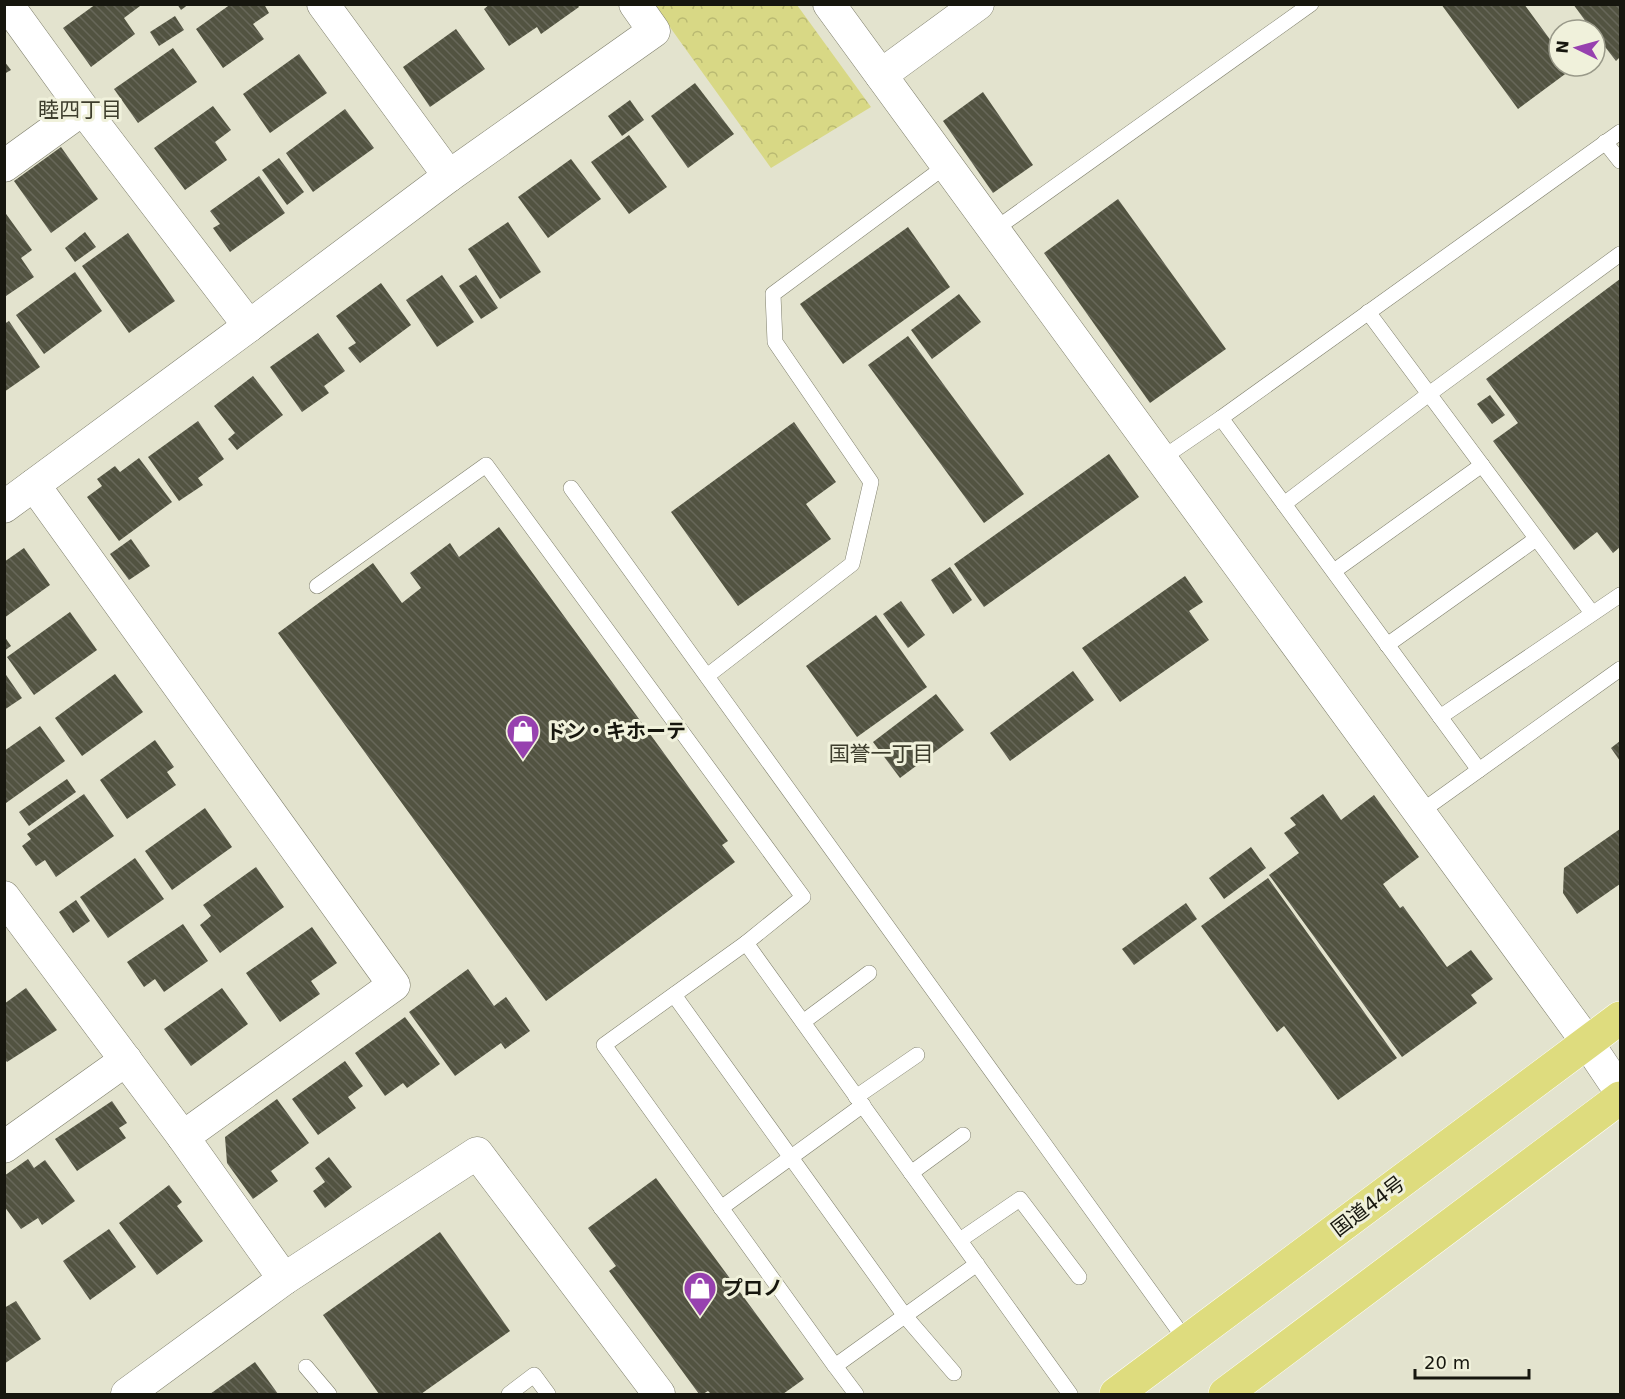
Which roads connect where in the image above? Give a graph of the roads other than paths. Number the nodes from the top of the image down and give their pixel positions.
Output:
1 (7, 4) edge
2 (323, 4) edge
3 (635, 4) edge
4 (829, 4) edge
5 (978, 4) edge
6 (1311, 4) edge
7 (881, 75) junction
8 (82, 109) junction
9 (1620, 132) edge
10 (1605, 142) junction
11 (1620, 161) edge
12 (947, 165) junction
13 (4, 166) edge
14 (449, 176) junction
15 (994, 230) junction
16 (1620, 255) edge
17 (1368, 312) junction
18 (249, 326) junction
19 (1429, 394) junction
20 (1221, 418) junction
21 (1161, 459) junction
22 (1482, 465) junction
23 (34, 485) junction
24 (571, 488) dead end
25 (1284, 504) junction
26 (4, 507) edge
27 (1536, 539) junction
28 (1334, 571) junction
29 (316, 586) dead end
30 (1620, 595) edge
31 (1592, 613) junction
32 (1387, 645) junction
33 (1620, 669) edge
34 (707, 676) junction
35 (1440, 717) junction
36 (1479, 770) junction
37 (1419, 813) junction
38 (4, 897) edge
39 (746, 943) junction
40 (869, 974) dead end
41 (674, 995) junction
42 (1620, 1018) edge
43 (803, 1022) junction
44 (1587, 1042) junction
45 (917, 1055) dead end
46 (126, 1060) junction
47 (1620, 1091) edge
48 (1620, 1098) edge
49 (860, 1101) junction
50 (963, 1135) dead end
51 (183, 1137) junction
52 (4, 1147) edge
53 (791, 1157) junction
54 (911, 1173) junction
55 (721, 1208) junction
56 (960, 1240) junction
57 (977, 1264) junction
58 (1079, 1277) dead end
59 (284, 1279) junction
60 (905, 1316) junction
61 (1187, 1342) junction
62 (835, 1366) junction
63 (306, 1367) dead end
64 (954, 1373) dead end
65 (127, 1395) edge
66 (329, 1395) edge
67 (509, 1395) edge
68 (548, 1395) edge
69 (659, 1395) edge
70 (856, 1395) edge
71 (1071, 1395) edge
72 (1116, 1395) edge
73 (1225, 1395) edge

1 - 8 street
2 - 14 street
3 - 14 street
4 - 7 street
5 - 7 street
6 - 15 lane
7 - 12 street
8 - 13 street
8 - 18 street
9 - 10 lane
10 - 11 lane
10 - 17 lane
12 - 15 street
12 - 34 lane
14 - 18 street
15 - 21 street
16 - 19 lane
17 - 19 lane
17 - 20 lane
18 - 23 street
19 - 22 lane
19 - 25 lane
20 - 21 lane
20 - 25 lane
21 - 37 street
22 - 27 lane
22 - 28 lane
23 - 26 street
23 - 51 street
24 - 34 lane
25 - 28 lane
27 - 31 lane
27 - 32 lane
28 - 32 lane
29 - 39 lane
30 - 31 lane
31 - 35 lane
32 - 35 lane
33 - 36 lane
34 - 61 lane
35 - 36 lane
36 - 37 lane
37 - 44 street
38 - 46 street
39 - 41 lane
39 - 43 lane
40 - 43 lane
41 - 53 lane
41 - 55 lane
42 - 44 highway, 国道44号
43 - 49 lane
44 - 47 street
44 - 61 highway, 国道44号
45 - 49 lane
46 - 51 street
46 - 52 street
48 - 73 highway
49 - 53 lane
49 - 54 lane
50 - 54 lane
51 - 59 street
53 - 55 lane
53 - 60 lane
54 - 56 lane
55 - 62 lane
56 - 57 lane
56 - 58 lane
57 - 60 lane
57 - 71 lane
59 - 65 street
59 - 69 street
60 - 62 lane
60 - 64 lane
61 - 72 highway, 国道44号
62 - 70 lane
63 - 66 lane
67 - 68 lane

